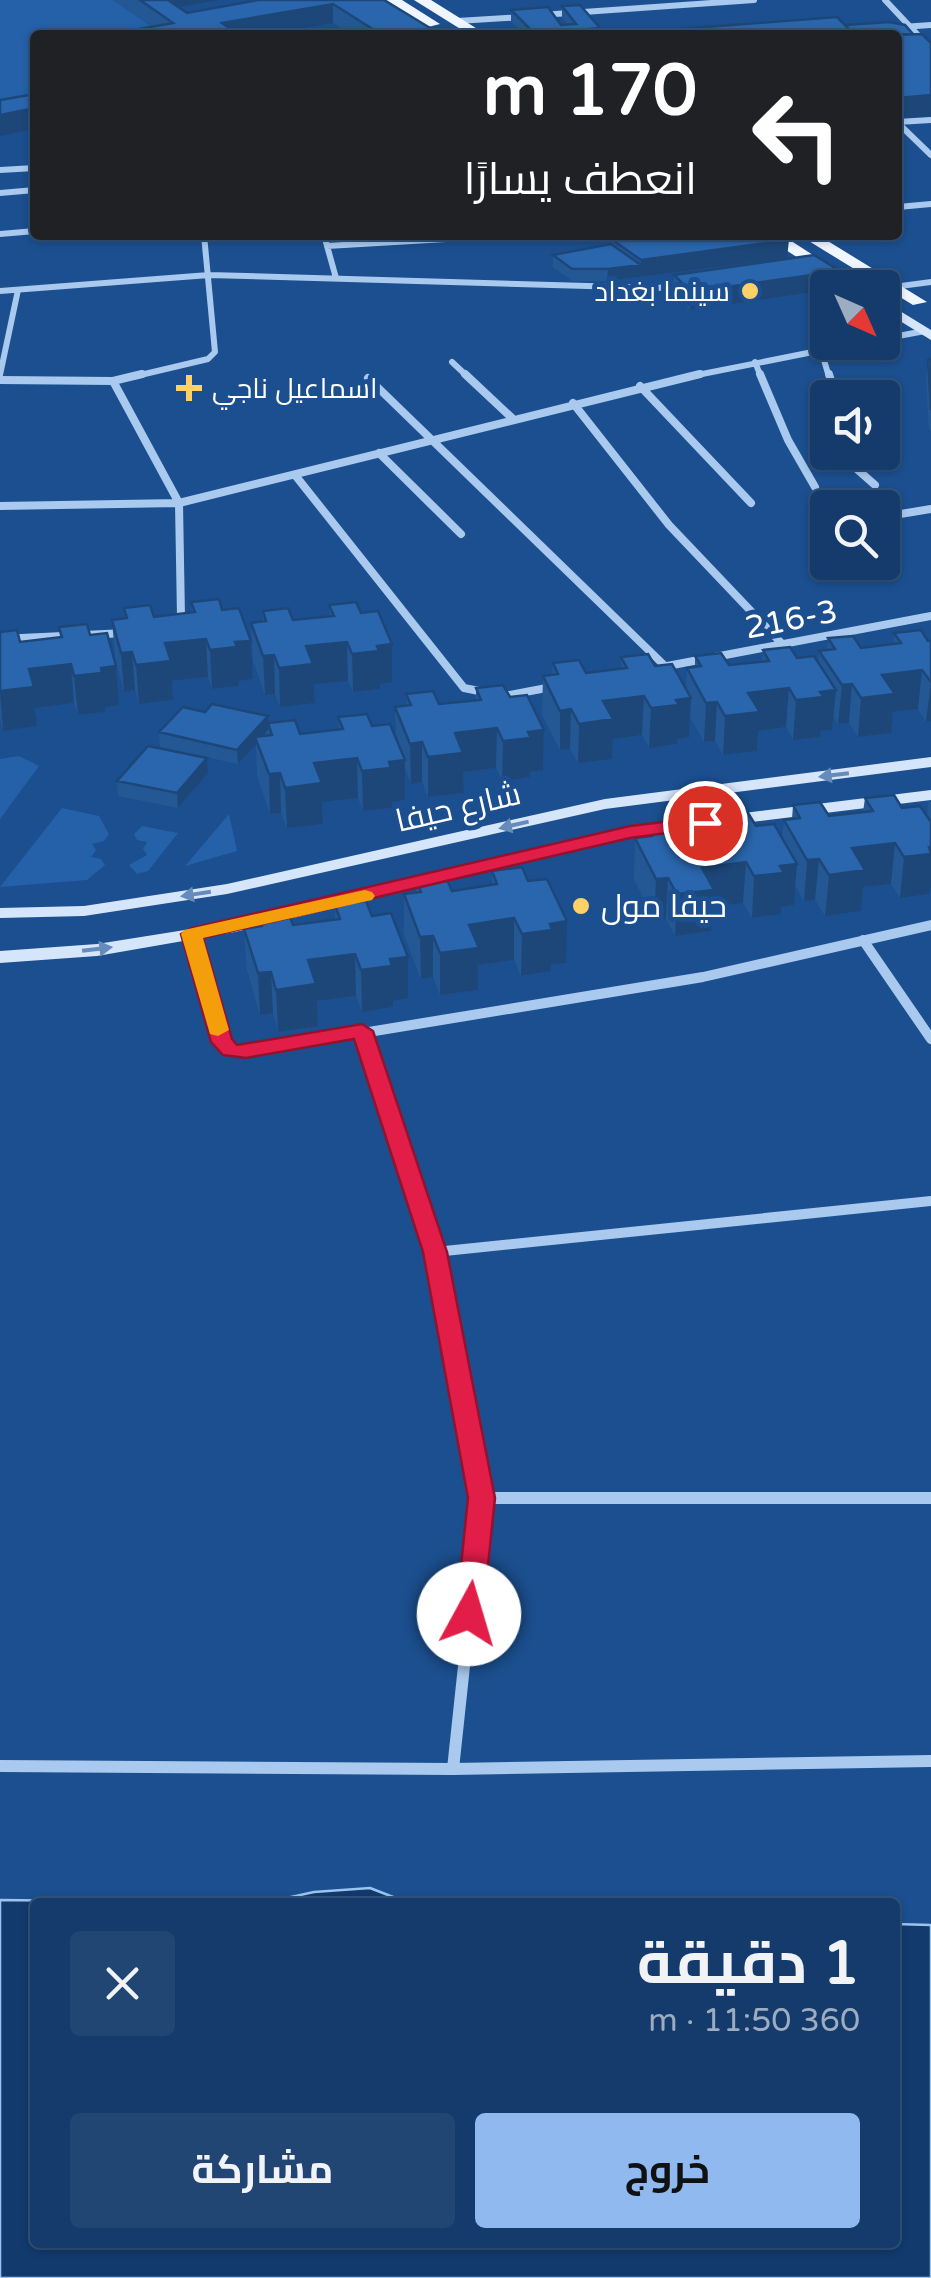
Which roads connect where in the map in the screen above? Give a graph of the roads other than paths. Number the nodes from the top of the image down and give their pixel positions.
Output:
1 (393, 0) edge
2 (421, 0) edge
3 (754, 0) edge
4 (885, 0) edge
5 (931, 25) edge
6 (910, 27) junction
7 (454, 28) edge
8 (874, 30) edge
9 (931, 49) edge
10 (931, 120) edge
11 (902, 123) edge
12 (902, 127) edge
13 (931, 155) edge
14 (30, 168) edge
15 (0, 170) edge
16 (30, 190) edge
17 (0, 192) edge
18 (931, 204) edge
19 (902, 207) edge
20 (30, 231) edge
21 (0, 234) edge
22 (205, 240) edge
23 (325, 240) edge
24 (429, 240) edge
25 (779, 240) edge
26 (814, 240) edge
27 (327, 246) junction
28 (822, 266) junction
29 (803, 269) edge
30 (828, 270) edge
31 (858, 270) edge
32 (208, 274) junction
33 (336, 278) junction
34 (931, 282) edge
35 (694, 283) edge
36 (900, 288) edge
37 (18, 290) junction
38 (0, 292) edge
39 (900, 295) edge
40 (925, 304) edge
41 (900, 316) edge
42 (924, 331) edge
43 (810, 352) edge
44 (452, 362) dead end
45 (755, 362) junction
46 (0, 378) edge
47 (368, 378) dead end
48 (113, 382) junction
49 (640, 386) junction
50 (573, 403) junction
51 (512, 418) junction
52 (432, 436) junction
53 (379, 452) junction
54 (859, 470) edge
55 (296, 475) junction
56 (875, 485) dead end
57 (815, 487) dead end
58 (179, 503) junction
59 (751, 503) dead end
60 (0, 506) edge
61 (931, 508) edge
62 (900, 514) edge
63 (461, 534) dead end
64 (931, 616) edge
65 (170, 625) edge
66 (133, 632) edge
67 (0, 639) edge
68 (784, 647) junction
69 (666, 666) junction
70 (648, 670) edge
71 (558, 686) edge
72 (931, 762) edge
73 (931, 794) edge
74 (0, 913) edge
75 (931, 925) edge
76 (192, 934) junction
77 (863, 940) junction
78 (0, 957) edge
79 (362, 1031) junction
80 (931, 1039) edge
81 (931, 1201) edge
82 (435, 1252) junction
83 (482, 1498) junction
84 (931, 1498) edge
85 (931, 1761) edge
86 (0, 1766) edge
87 (453, 1769) junction

1 - 7 main road
2 - 7 main road
3 - 7 street
4 - 6 street
5 - 6 street
6 - 8 street
6 - 9 street
10 - 11 street
12 - 13 street
14 - 15 street
16 - 17 street
18 - 19 street
20 - 21 street
22 - 32 street
23 - 27 street
24 - 27 street
25 - 28 main road
26 - 31 main road
27 - 33 street
28 - 29 street
28 - 30 main road
32 - 33 street
32 - 37 street
32 - 48 street
33 - 35 street
34 - 36 street
37 - 38 street
37 - 46 street
39 - 40 main road
40 - 42 main road
41 - 42 main road
43 - 45 street
44 - 51 street
45 - 49 street
45 - 57 street
46 - 48 street
47 - 52 street
48 - 58 street
49 - 50 street
49 - 59 street
50 - 51 street
50 - 68 street
51 - 52 street
52 - 53 street
52 - 69 street
53 - 55 street
53 - 63 street
54 - 56 street
55 - 58 street
55 - 71 street
58 - 60 street
58 - 65 street
61 - 62 street
64 - 68 street, 216-3
66 - 67 street
68 - 69 street, 216-3
69 - 70 street, 216-3
72 -> 74 main road, شارع حيفا
73 - 76 main road, شارع حيفا
75 - 77 street
78 -> 76 main road, شارع حيفا
76 - 79 street
77 - 79 street
77 - 80 street
79 - 82 street
81 - 82 street
82 - 83 street
83 - 84 street
83 - 87 street
85 - 87 street
86 - 87 street

